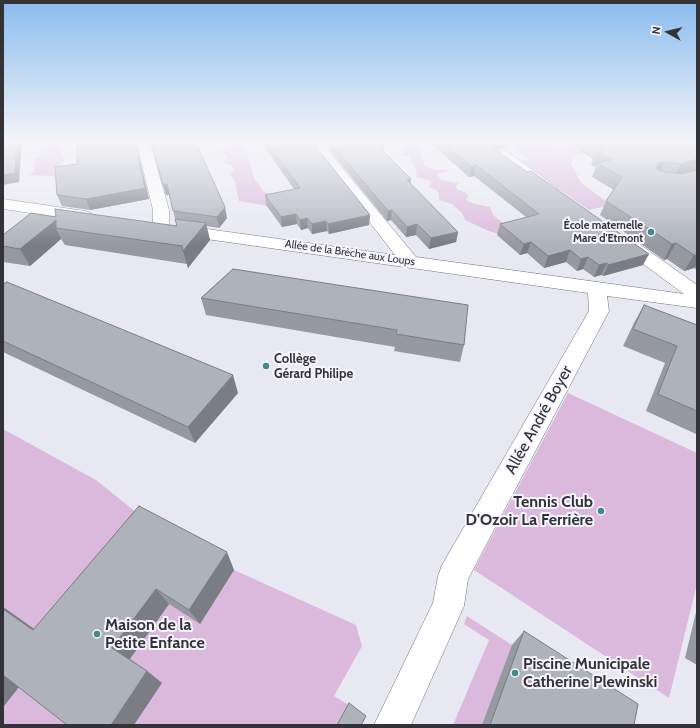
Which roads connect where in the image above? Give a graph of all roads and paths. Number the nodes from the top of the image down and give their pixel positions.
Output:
1 (152, 177) edge
2 (342, 177) edge
3 (533, 177) edge
4 (564, 199) edge
5 (3, 204) edge
6 (100, 218) edge
7 (606, 229) edge
8 (410, 262) junction
9 (597, 288) junction
10 (697, 294) edge
11 (697, 302) edge
12 (392, 725) edge

1 - 8 street, Allée de la Brèche aux Loups
2 - 8 street
3 - 4 street
5 - 6 street
7 - 10 street
8 - 9 street, Allée de la Brèche aux Loups
9 - 11 street, Allée de la Brèche aux Loups
9 - 12 street, Allée André Boyer

